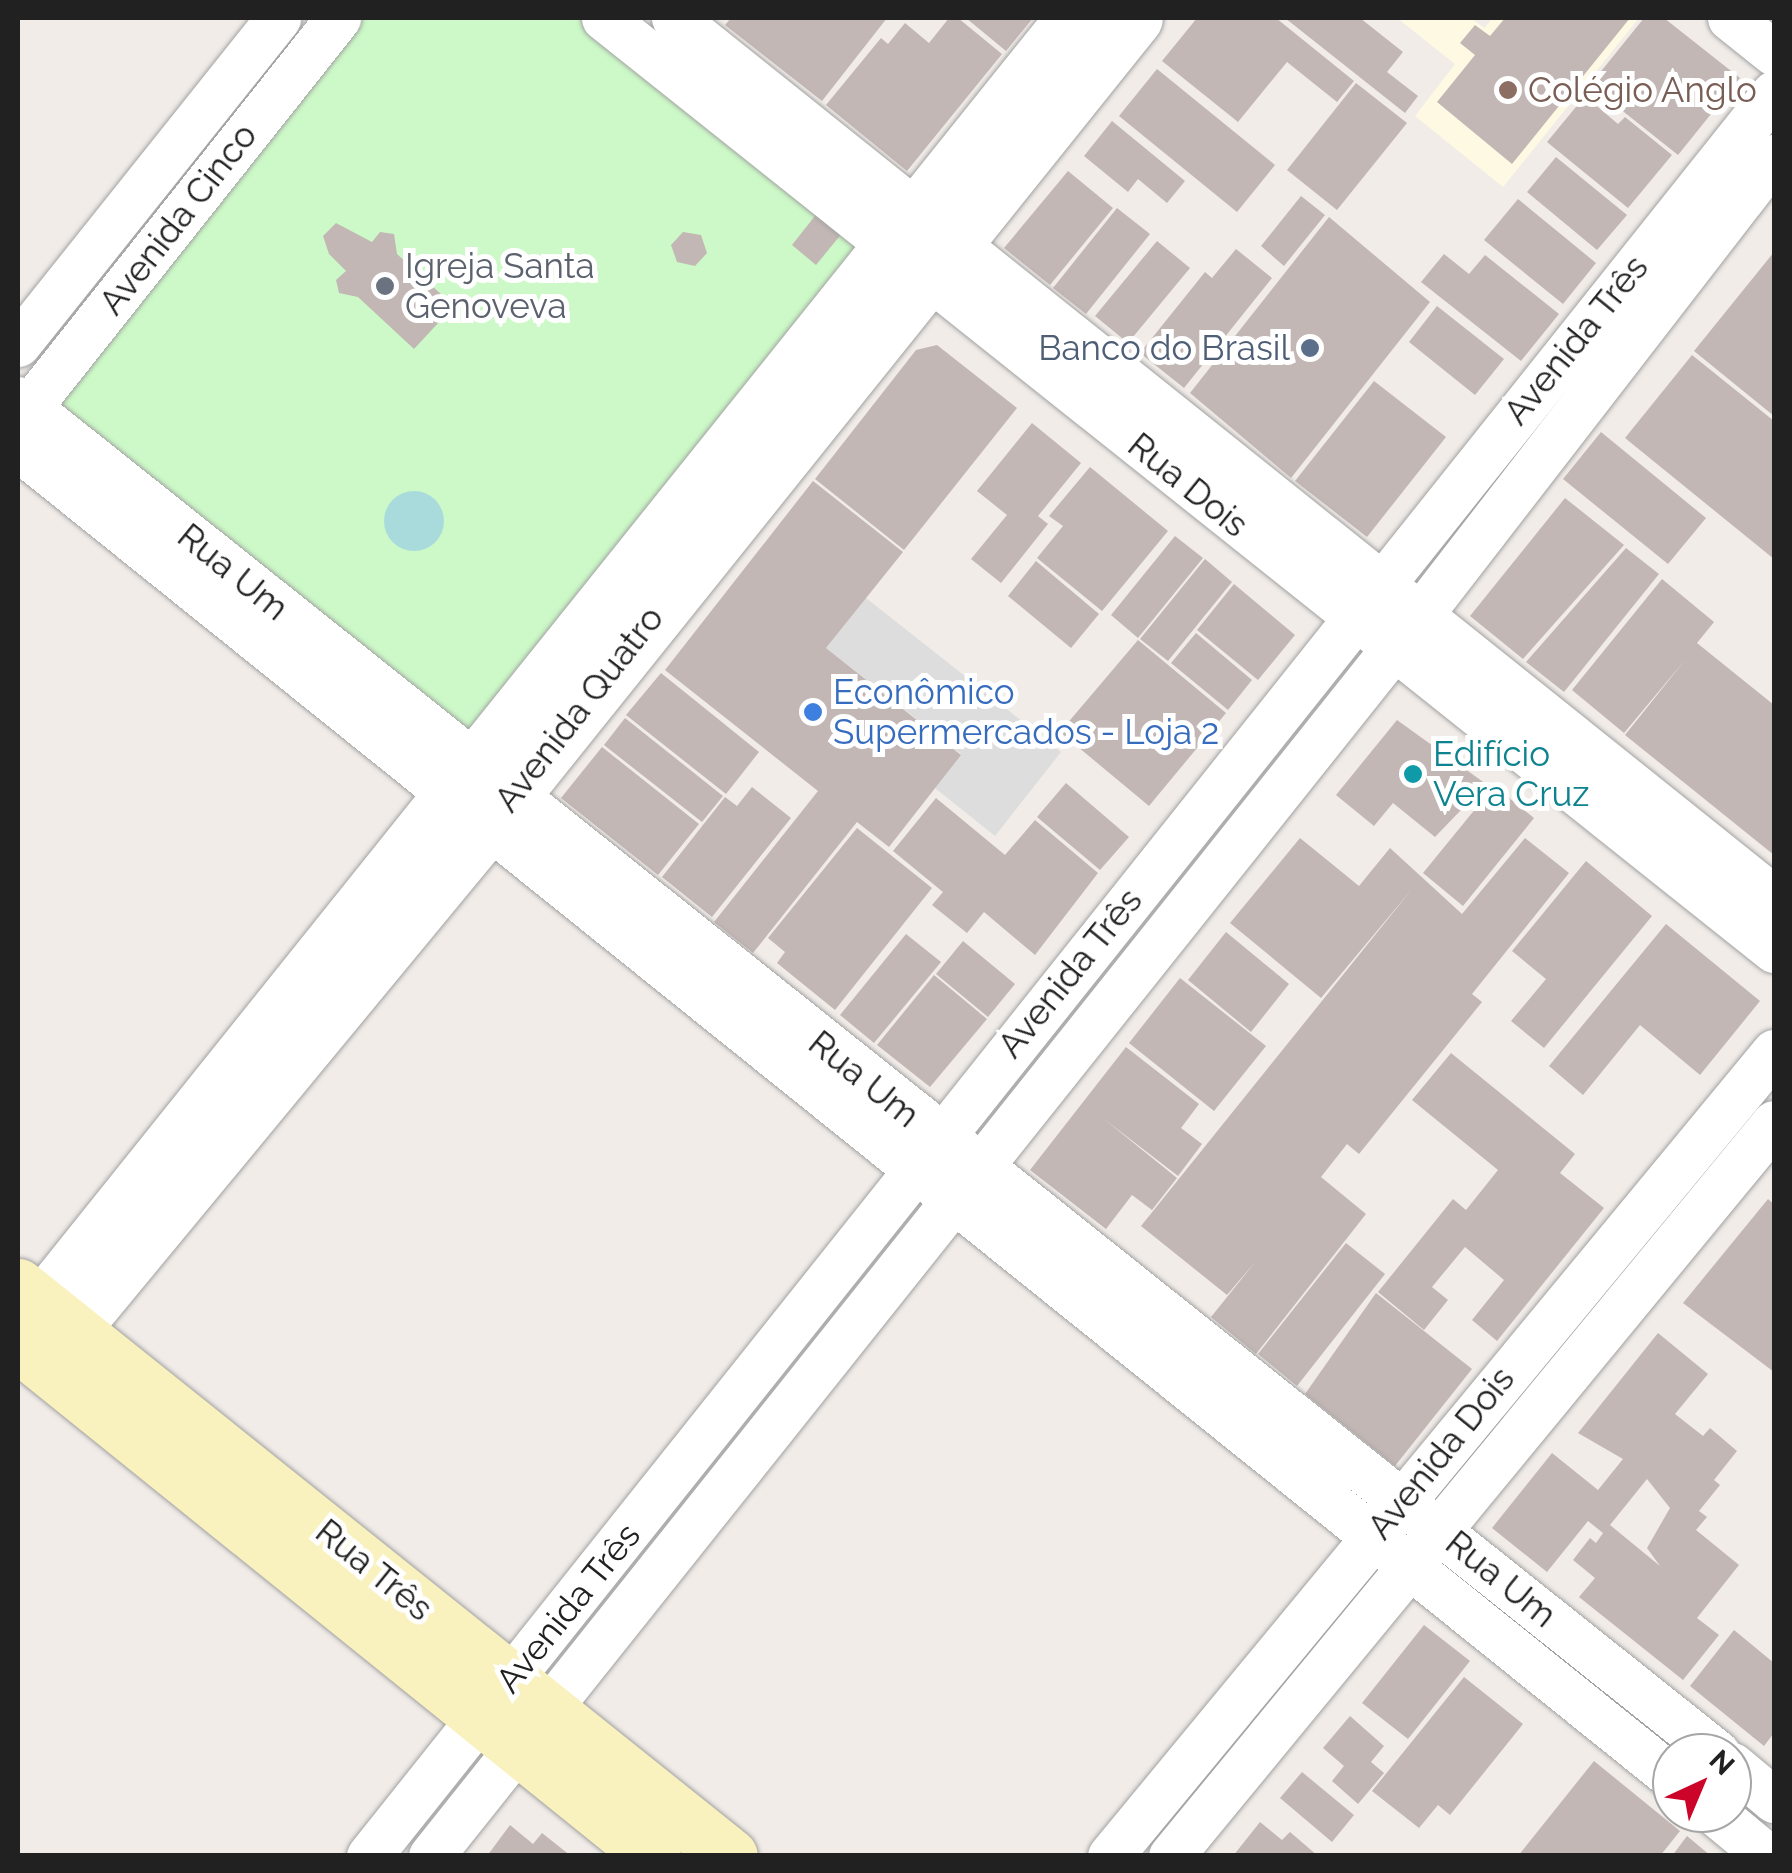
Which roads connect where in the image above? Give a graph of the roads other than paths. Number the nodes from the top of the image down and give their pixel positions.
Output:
1 (278, 18) edge
2 (338, 18) edge
3 (604, 18) edge
4 (674, 18) edge
5 (1073, 18) edge
6 (1135, 18) edge
7 (1730, 18) edge
8 (1774, 53) edge
9 (1774, 92) edge
10 (1774, 157) edge
11 (920, 244) junction
12 (18, 344) edge
13 (20, 419) edge
14 (1367, 601) junction
15 (1406, 632) junction
16 (478, 796) junction
17 (1774, 898) edge
18 (1774, 950) edge
19 (1774, 1052) edge
20 (1774, 1123) edge
21 (926, 1155) junction
22 (964, 1186) junction
23 (32, 1337) edge
24 (1388, 1517) junction
25 (1427, 1548) junction
26 (514, 1713) junction
27 (1689, 1733) edge
28 (1652, 1759) edge
29 (1752, 1782) edge
30 (1774, 1800) edge
31 (1739, 1833) edge
32 (369, 1856) edge
33 (432, 1856) edge
34 (653, 1856) edge
35 (730, 1856) edge
36 (1110, 1856) edge
37 (1171, 1856) edge
38 (1767, 1856) edge

1 - 12 street, Avenida Cinco
2 - 13 street, Avenida Cinco
3 - 11 street, Rua Dois
4 - 11 street, Rua Dois
5 - 11 street, Avenida Quatro
6 - 11 street, Avenida Quatro
7 - 8 street
9 - 14 street, Avenida Três
10 - 15 street, Avenida Três
11 - 14 street, Rua Dois
11 - 16 street, Avenida Quatro
13 - 16 street, Rua Um
14 - 15 street, Rua Dois
14 - 21 street, Avenida Três
15 - 17 street, Rua Dois
15 - 18 street, Rua Dois
15 - 22 street, Avenida Três
16 - 21 street, Rua Um
16 - 23 street, Avenida Quatro
19 - 24 street, Avenida Dois
20 - 25 street, Avenida Dois
21 - 22 street, Rua Um
21 - 26 street, Avenida Três
22 - 24 street, Rua Um
22 - 26 street, Avenida Três
23 - 26 main road, Rua Três
24 - 25 street, Rua Um
24 - 36 street, Avenida Dois
25 - 27 street, Rua Um
25 - 28 street, Rua Um
25 - 37 street, Avenida Dois
26 - 32 street, Avenida Três
26 - 33 street, Avenida Três
26 - 34 main road, Rua Três
26 - 35 main road, Rua Três
29 - 30 street
31 - 38 street

